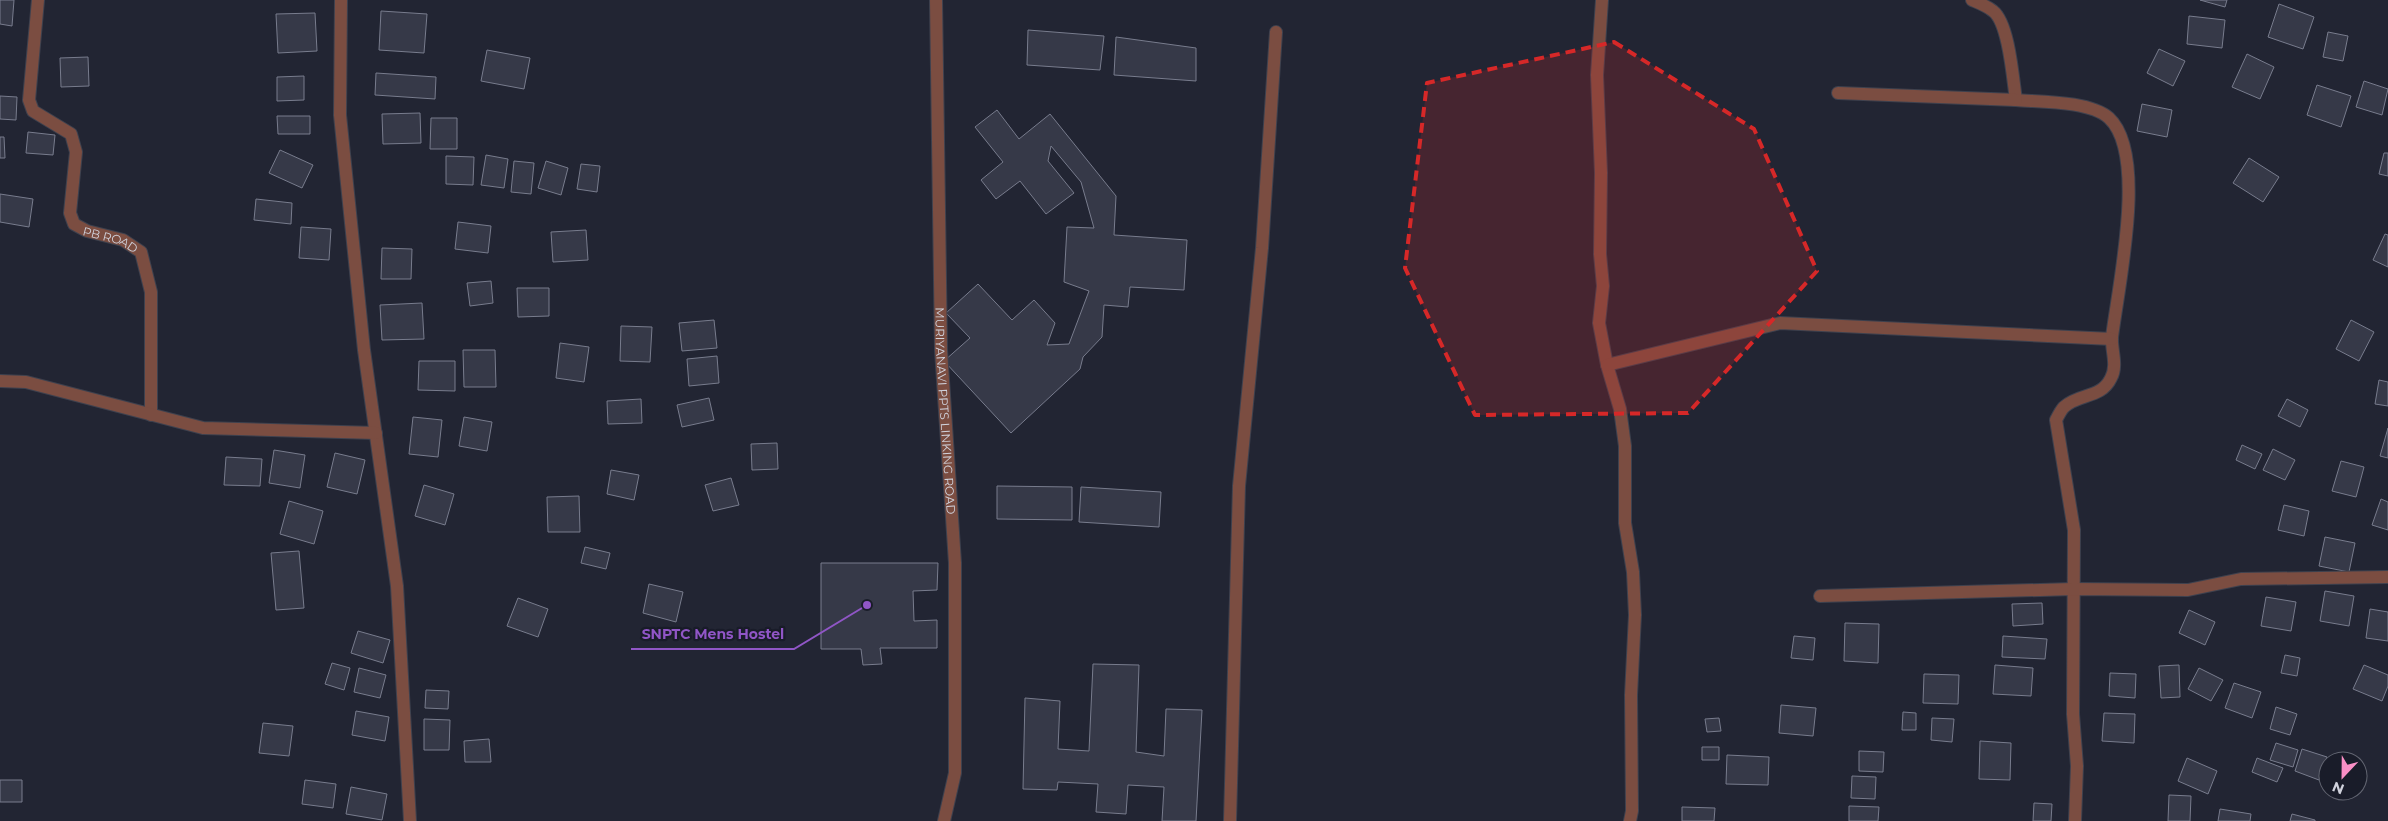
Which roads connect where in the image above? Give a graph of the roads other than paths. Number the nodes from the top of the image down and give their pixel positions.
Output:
1 (38, 0) edge
2 (341, 0) edge
3 (936, 0) edge
4 (1602, 0) edge
5 (1972, 0) edge
6 (1276, 32) dead end
7 (1838, 93) dead end
8 (2016, 100) junction
9 (2112, 339) junction
10 (1606, 365) junction
11 (0, 380) edge
12 (151, 415) junction
13 (376, 433) junction
14 (2388, 577) edge
15 (2072, 589) junction
16 (1820, 596) dead end
17 (410, 821) edge
18 (944, 821) edge
19 (1230, 821) edge
20 (1630, 821) edge
21 (2075, 821) edge

1 - 12 street, PB ROAD
2 - 13 street
3 - 18 street, MURIYANAVI PPTS LINKING ROAD
4 - 10 street
5 - 8 street
6 - 19 street
7 - 8 street
8 - 9 street
9 - 10 street
9 - 15 street
10 - 20 street
11 - 12 street
12 - 13 street
13 - 17 street
14 - 15 street
15 - 16 street
15 - 21 street

